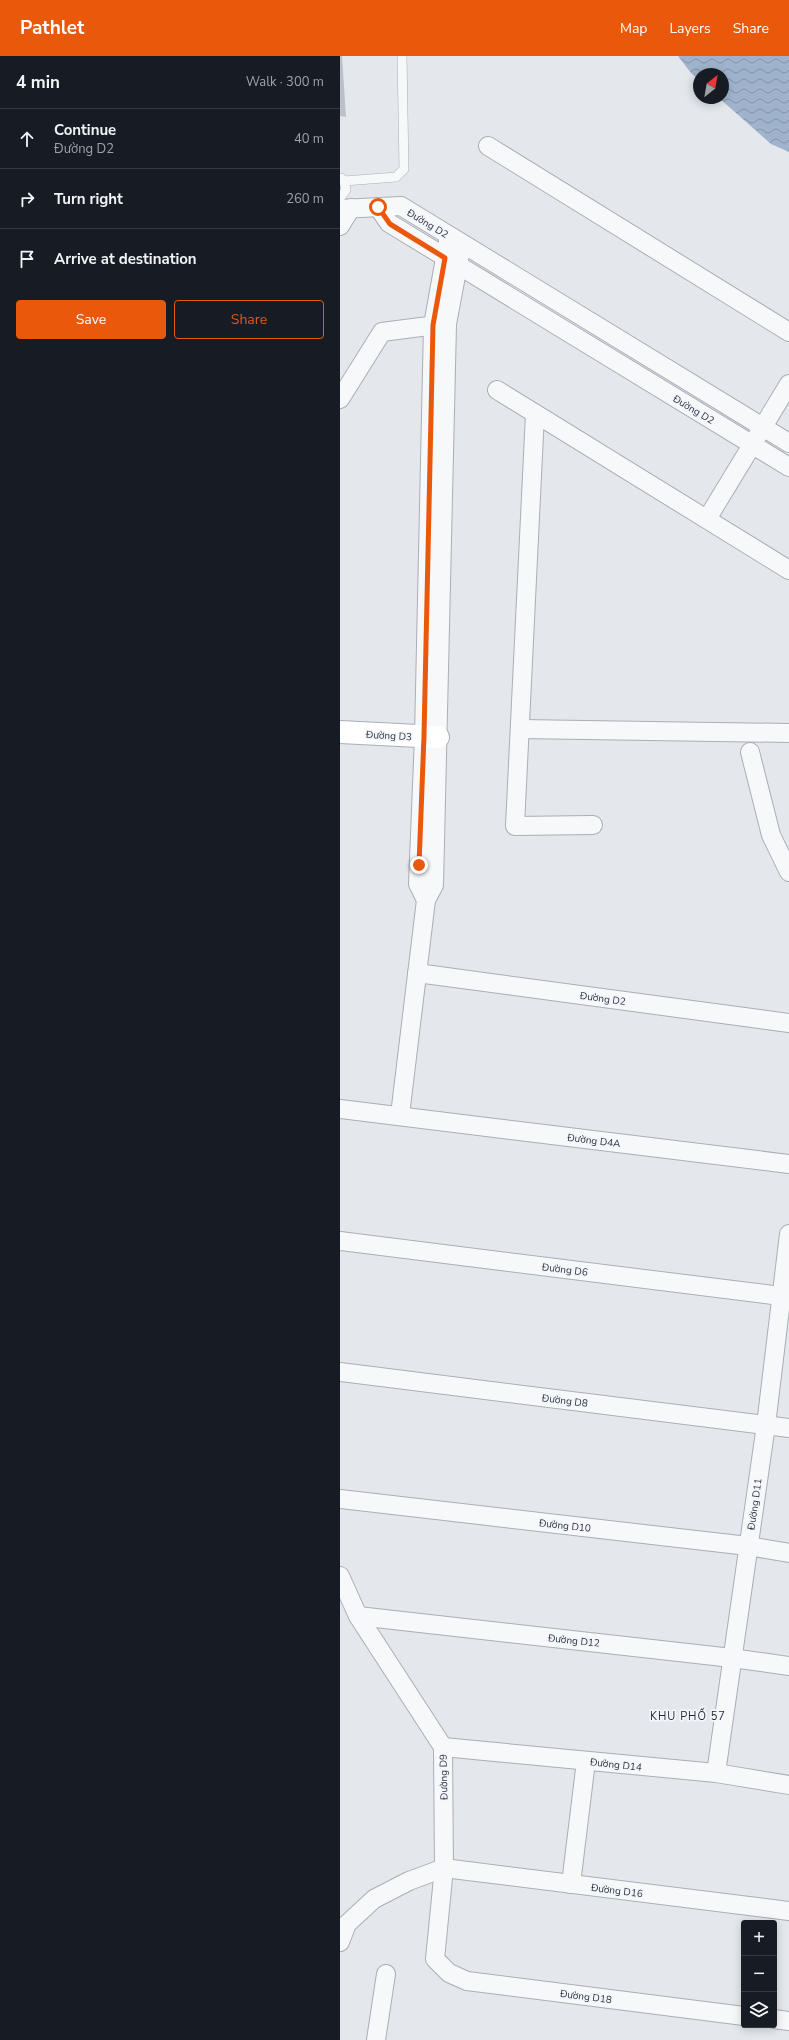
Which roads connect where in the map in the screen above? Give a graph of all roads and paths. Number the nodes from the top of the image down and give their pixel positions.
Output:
1 (402, 56) edge
2 (488, 146) dead end
3 (342, 179) edge
4 (344, 205) edge
5 (378, 207) junction
6 (340, 226) edge
7 (456, 240) junction
8 (452, 261) junction
9 (440, 325) junction
10 (789, 332) edge
11 (789, 384) edge
12 (497, 390) dead end
13 (340, 399) edge
14 (535, 414) junction
15 (763, 428) junction
16 (789, 443) edge
17 (752, 444) junction
18 (789, 467) edge
19 (707, 520) junction
20 (789, 570) edge
21 (520, 729) junction
22 (340, 732) edge
23 (789, 733) edge
24 (431, 737) junction
25 (750, 752) dead end
26 (593, 825) dead end
27 (789, 872) edge
28 (417, 973) junction
29 (789, 1023) edge
30 (340, 1109) edge
31 (400, 1115) junction
32 (789, 1164) edge
33 (789, 1234) edge
34 (340, 1241) edge
35 (785, 1296) edge
36 (340, 1372) edge
37 (766, 1425) junction
38 (789, 1428) edge
39 (340, 1499) edge
40 (748, 1546) junction
41 (789, 1553) edge
42 (340, 1576) edge
43 (358, 1616) junction
44 (732, 1658) junction
45 (789, 1666) edge
46 (443, 1747) junction
47 (586, 1761) junction
48 (716, 1774) junction
49 (789, 1785) edge
50 (444, 1868) junction
51 (571, 1884) junction
52 (789, 1911) edge
53 (340, 1942) edge
54 (435, 1959) joint
55 (386, 1974) dead end
56 (741, 2016) edge
57 (777, 2019) edge
58 (789, 2021) edge
59 (376, 2040) edge

1 - 3 lane
2 - 10 street
3 - 4 lane
4 - 5 street
4 - 6 street
5 - 7 street, Đường D2
5 - 8 street, Đường D2
7 - 8 street
7 - 15 street, Đường D2
8 - 9 street
8 - 17 street, Đường D2
9 - 13 street
9 - 24 street
11 - 15 street
12 - 14 street
14 - 19 street
14 - 21 street
15 - 16 street, Đường D2
15 - 17 street
17 - 18 street, Đường D2
17 - 19 street
19 - 20 street
21 - 23 street
21 - 26 street
22 - 24 street, Đường D3
24 - 28 street
25 - 27 street
28 - 29 street, Đường D2
28 - 31 street
30 - 31 street, Đường D4A
31 - 32 street, Đường D4A
33 - 35 street, Đường D11
34 - 35 street, Đường D6
35 - 37 street, Đường D11
36 - 37 street, Đường D8
37 - 38 street, Đường D8
37 - 40 street, Đường D11
39 - 40 street, Đường D10
40 - 41 street, Đường D10
40 - 44 street, Đường D11
42 - 43 street, Đường D9
43 - 44 street, Đường D12
43 - 46 street, Đường D9
44 - 45 street, Đường D12
44 - 48 street, Đường D11
46 - 47 street, Đường D14
46 - 50 street, Đường D9
47 - 48 street, Đường D14
47 - 51 street
48 - 49 street, Đường D14
50 - 51 street, Đường D16
50 - 53 street
50 - 54 street, Đường D9
51 - 52 street, Đường D16
54 - 56 street, Đường D18
55 - 59 street
57 - 58 street

